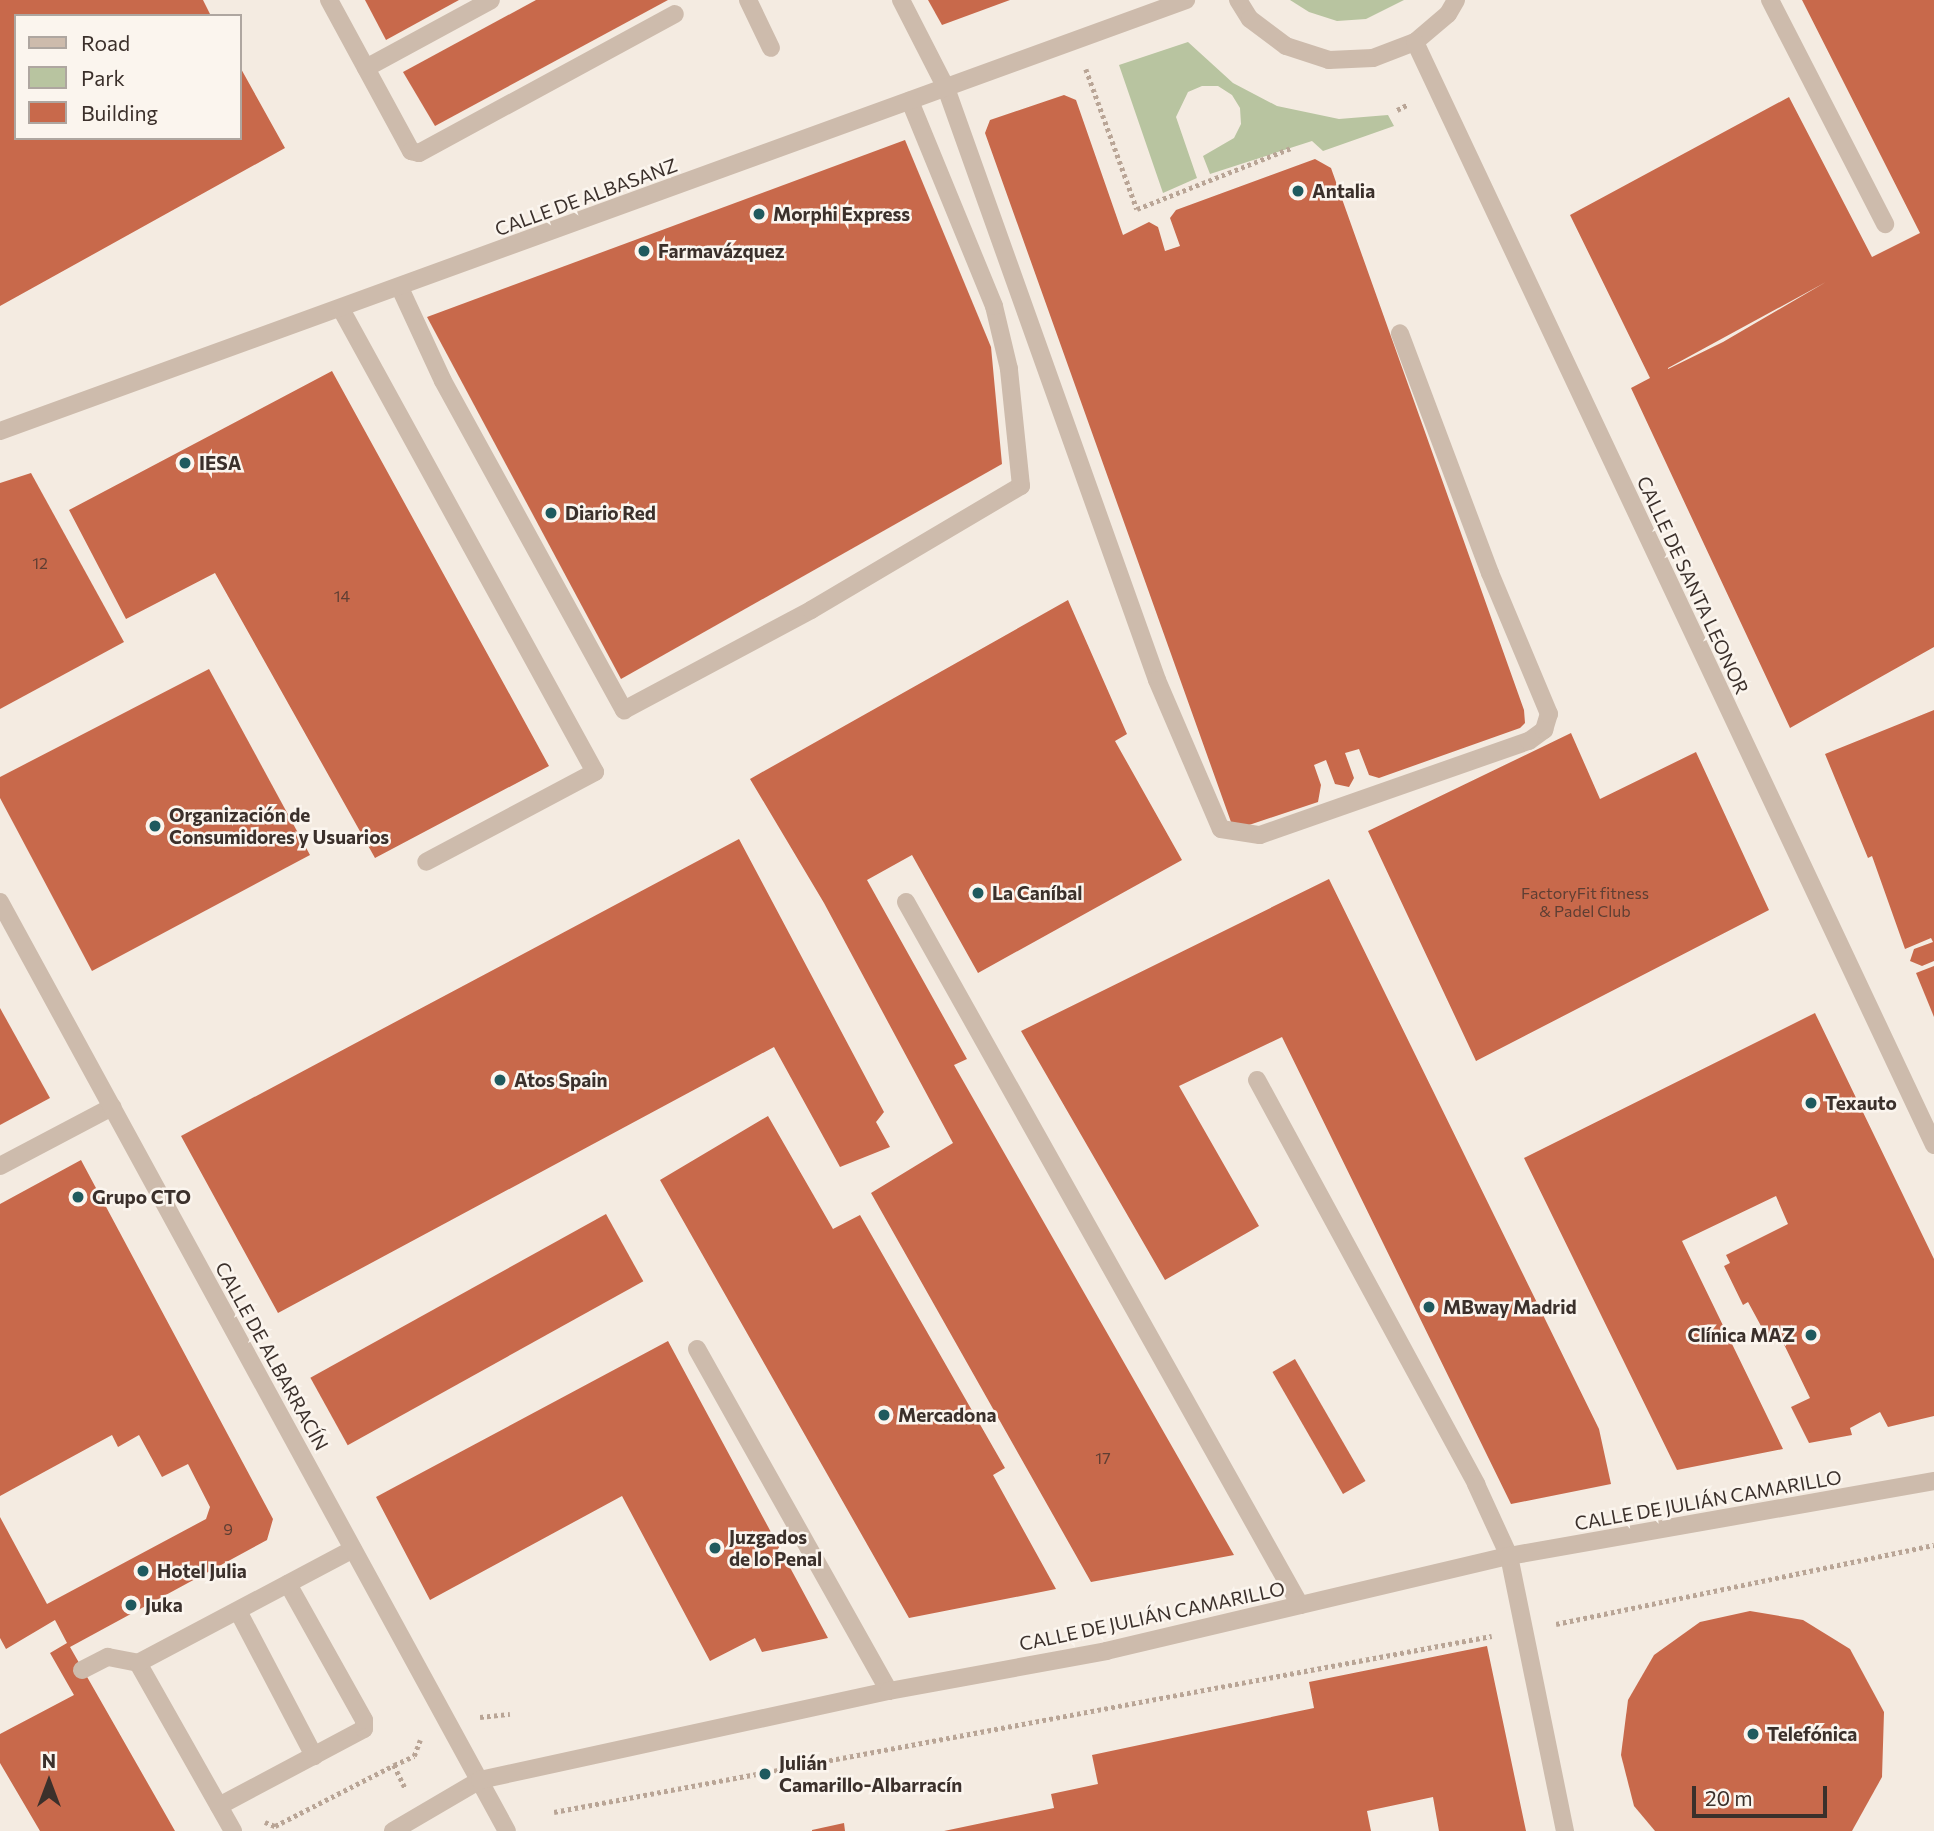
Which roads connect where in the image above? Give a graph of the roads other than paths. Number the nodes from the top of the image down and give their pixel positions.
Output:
1 (329, 0) edge
2 (491, 0) edge
3 (748, 0) edge
4 (901, 0) edge
5 (1186, 0) edge
6 (1238, 0) edge
7 (1456, 0) edge
8 (1770, 0) edge
9 (675, 14) dead end
10 (1415, 42) junction
11 (771, 48) dead end
12 (366, 68) junction
13 (946, 88) junction
14 (911, 101) junction
15 (1885, 225) dead end
16 (400, 288) junction
17 (341, 309) junction
18 (1401, 334) dead end
19 (0, 431) edge
20 (426, 862) dead end
21 (0, 902) edge
22 (906, 902) dead end
23 (1257, 1080) dead end
24 (112, 1107) junction
25 (1934, 1145) edge
26 (0, 1166) edge
27 (696, 1349) dead end
28 (1934, 1481) edge
29 (353, 1549) junction
30 (1509, 1556) junction
31 (288, 1584) junction
32 (1300, 1605) junction
33 (238, 1611) junction
34 (138, 1663) junction
35 (82, 1670) dead end
36 (889, 1691) junction
37 (314, 1756) junction
38 (480, 1780) junction
39 (219, 1806) junction
40 (233, 1831) edge
41 (393, 1831) edge
42 (507, 1831) edge
43 (1565, 1831) edge

1 - 12 street
2 - 12 street
3 - 11 street
4 - 13 street
5 - 13 street, CALLE DE ALBASANZ
6 - 10 street
7 - 10 street
8 - 15 street
9 - 12 street
10 - 25 street, CALLE DE SANTA LEONOR
13 - 14 street, CALLE DE ALBASANZ
13 - 18 street
14 - 16 street, CALLE DE ALBASANZ
14 - 16 street
16 - 17 street, CALLE DE ALBASANZ
17 - 19 street, CALLE DE ALBASANZ
17 - 20 street
21 - 24 street, CALLE DE ALBARRACÍN
22 - 32 street
23 - 30 street
24 - 26 street
24 - 29 street, CALLE DE ALBARRACÍN
27 - 36 street
28 - 30 street, CALLE DE JULIÁN CAMARILLO
29 - 31 street
29 - 38 street, CALLE DE ALBARRACÍN
30 - 32 street, CALLE DE JULIÁN CAMARILLO
30 - 43 street
31 - 33 street
31 - 37 street
32 - 36 street, CALLE DE JULIÁN CAMARILLO
33 - 34 street
33 - 37 street
34 - 35 street
34 - 39 street
36 - 38 street, CALLE DE JULIÁN CAMARILLO
37 - 39 street
38 - 41 street, CALLE DE JULIÁN CAMARILLO
38 - 42 street, CALLE DE ALBARRACÍN
39 - 40 street

